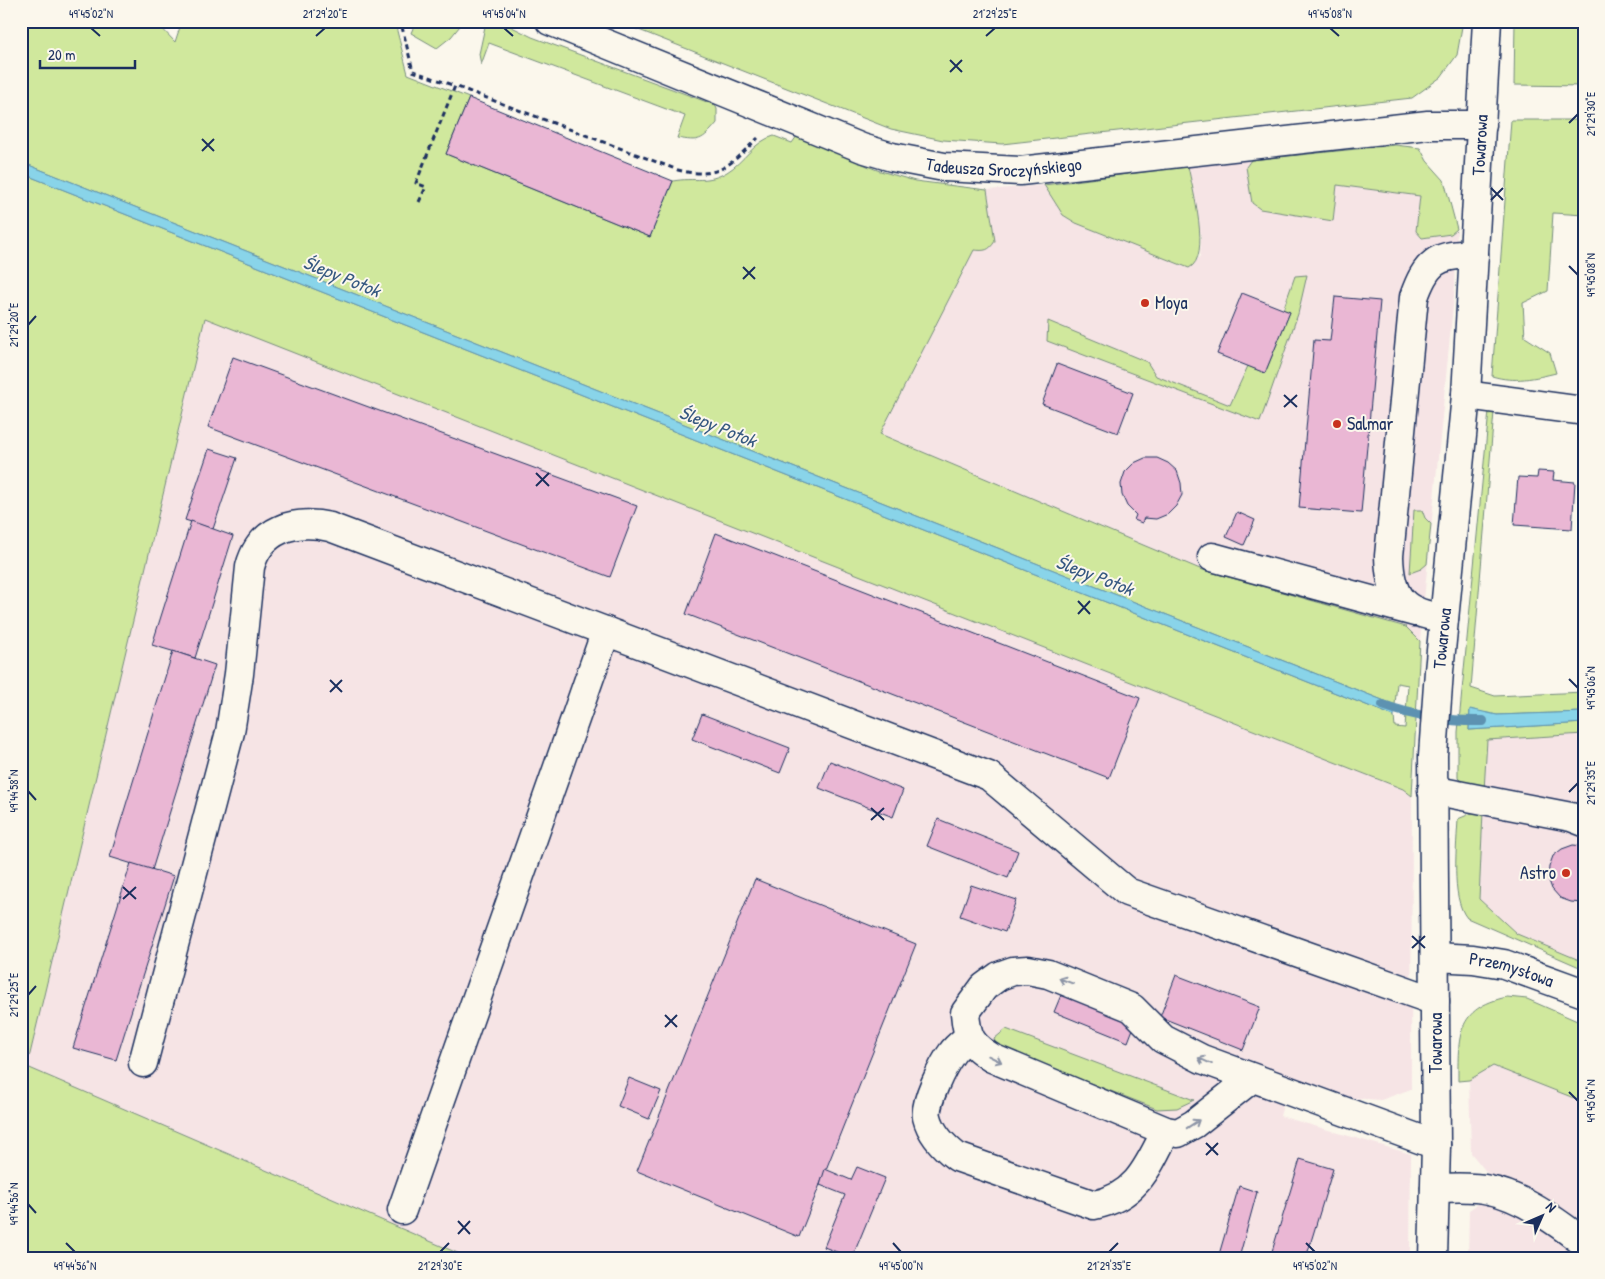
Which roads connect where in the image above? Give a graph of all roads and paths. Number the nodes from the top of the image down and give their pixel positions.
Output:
1 (550, 21) edge
2 (1487, 21) edge
3 (402, 26) dead end
4 (455, 86) junction
5 (1482, 124) junction
6 (761, 135) dead end
7 (419, 202) dead end
8 (1474, 255) junction
9 (1466, 395) junction
10 (1584, 411) edge
11 (1212, 557) dead end
12 (1415, 612) junction
13 (1444, 618) junction
14 (606, 631) junction
15 (1432, 790) junction
16 (1584, 822) edge
17 (1435, 957) junction
18 (1584, 993) edge
19 (1435, 1001) junction
20 (969, 1037) junction
21 (143, 1063) dead end
22 (1251, 1079) junction
23 (1166, 1132) junction
24 (1436, 1145) junction
25 (1435, 1188) junction
26 (402, 1210) dead end
27 (1584, 1243) edge
28 (1433, 1258) edge

1 - 5 street, Tadeusza Sroczyńskiego
2 - 5 street, Towarowa
3 - 4 path
4 - 6 path
4 - 7 path
5 - 8 street, Towarowa
8 - 9 street, Towarowa
8 - 12 street
9 - 10 street
9 - 13 street, Towarowa
11 - 12 street
12 - 13 street
13 - 15 street, Towarowa
14 - 19 street
14 - 21 street
14 - 26 street
15 - 16 street
15 - 17 street, Towarowa
17 - 18 street, Przemysłowa
17 - 19 street, Towarowa
19 - 24 street, Towarowa
22 -> 20 street
20 -> 23 street
20 - 23 street
23 -> 22 street
22 - 24 street
24 - 25 street, Towarowa
25 - 27 street
25 - 28 street, Towarowa

